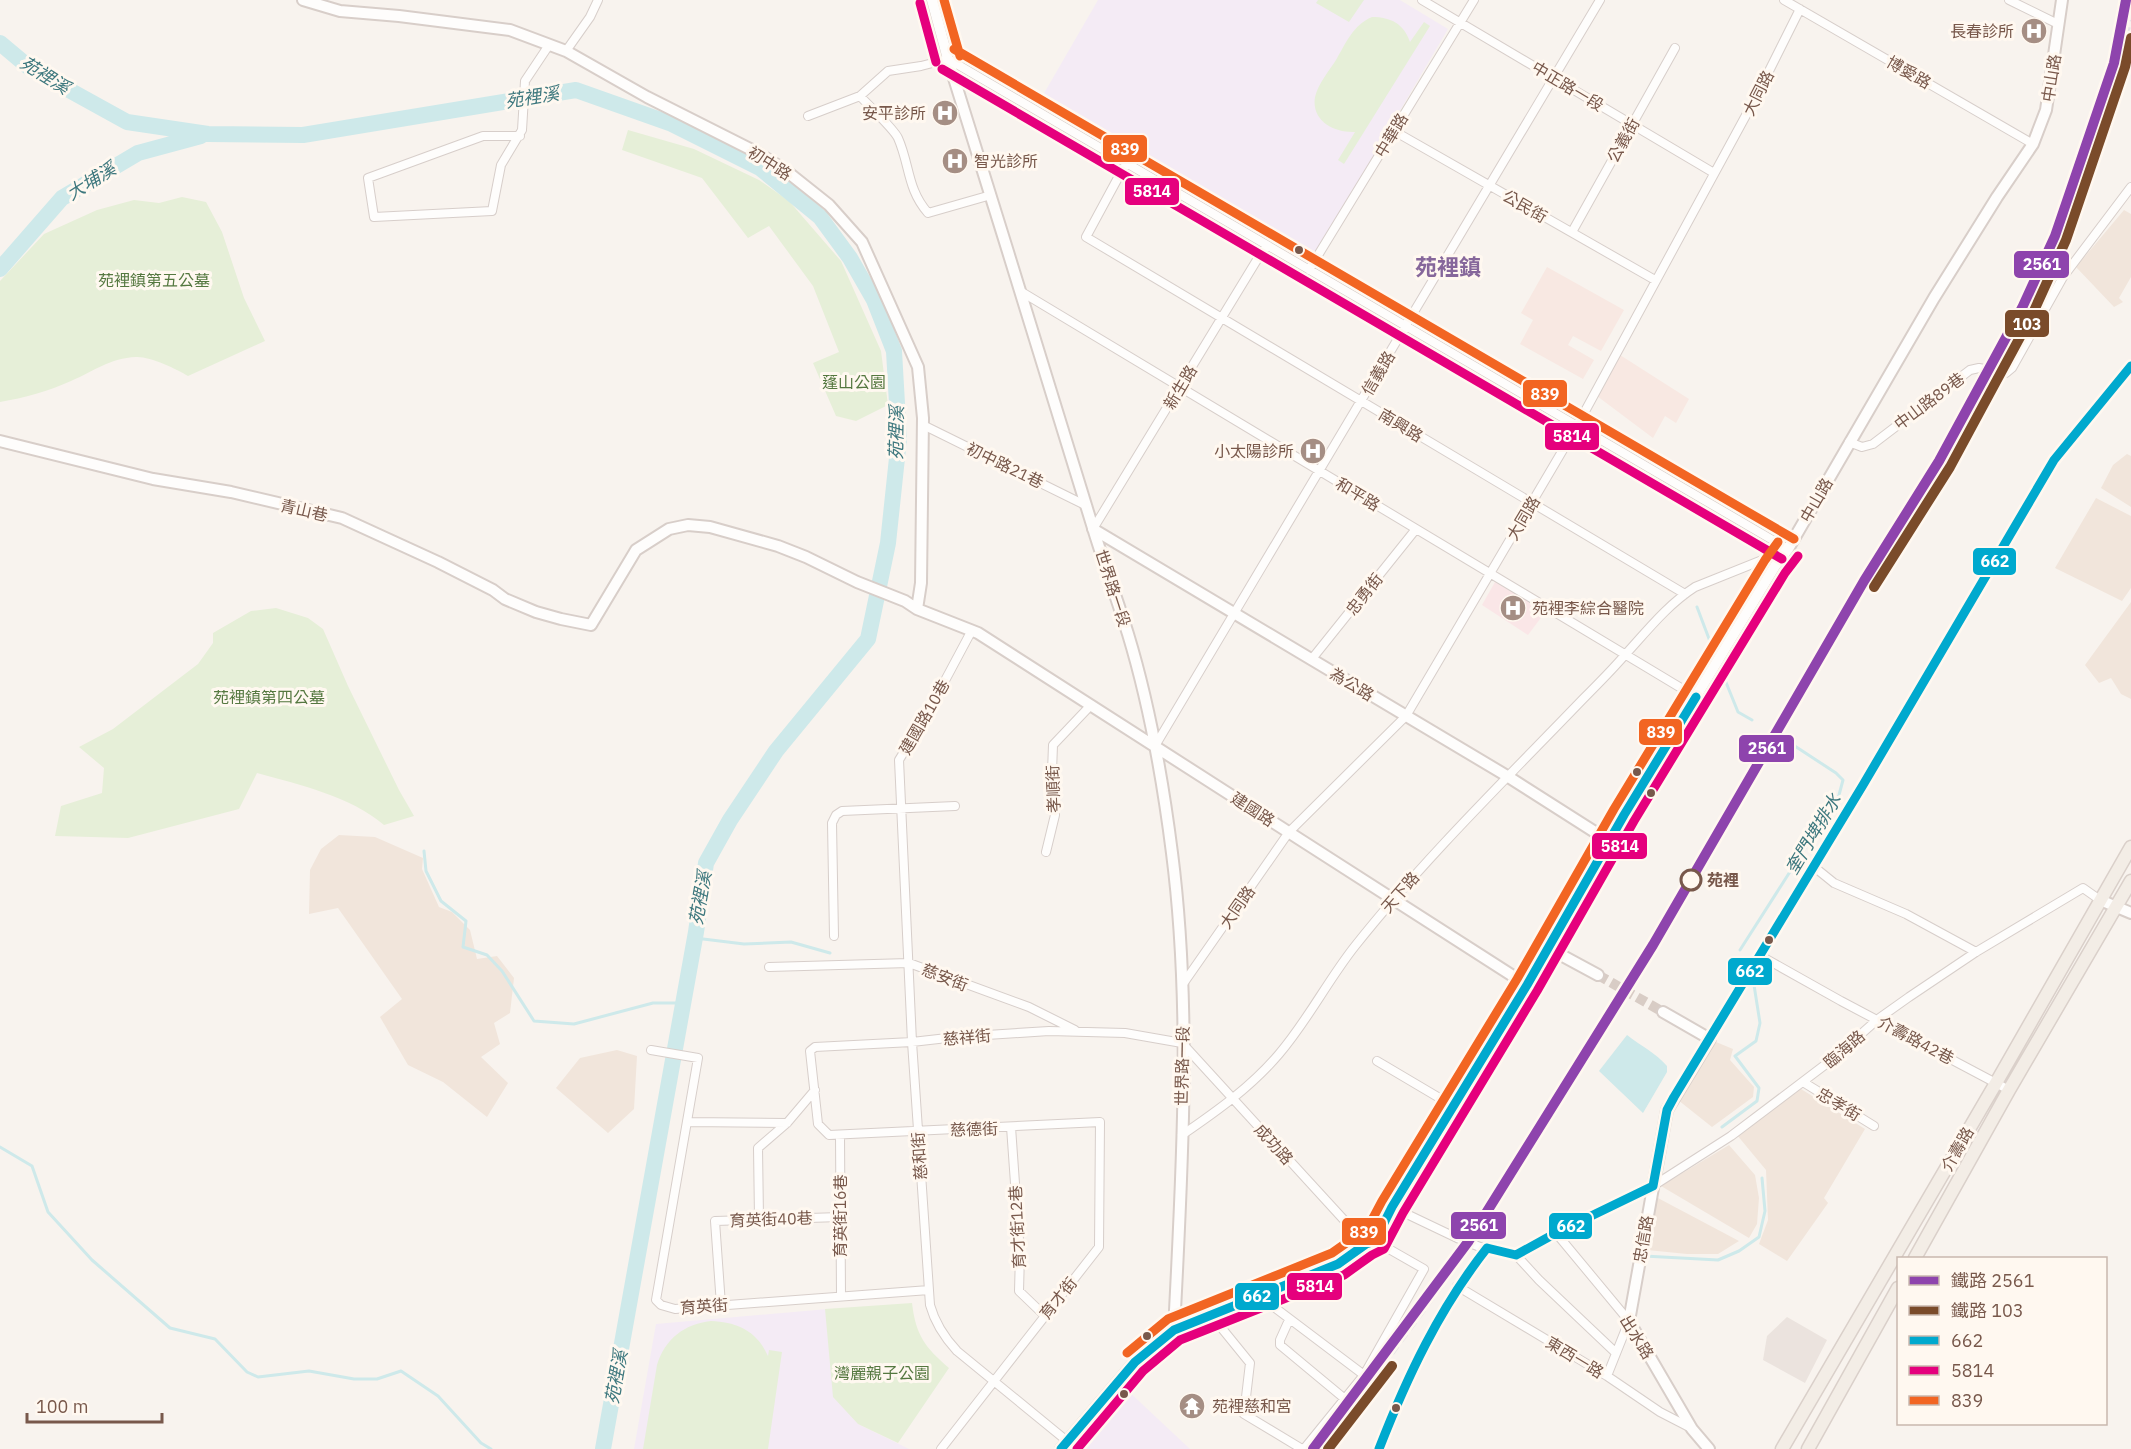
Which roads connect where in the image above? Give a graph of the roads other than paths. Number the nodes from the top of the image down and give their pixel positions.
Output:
1 (303, 0) edge
2 (598, 0) edge
3 (932, 0) edge
4 (1422, 0) edge
5 (1474, 0) edge
6 (1600, 0) edge
7 (1784, 0) edge
8 (2009, 0) edge
9 (2062, 0) edge
10 (1800, 9) junction
11 (1460, 23) junction
12 (2058, 24) junction
13 (549, 45) junction
14 (1675, 48) dead end
15 (566, 51) junction
16 (948, 59) junction
17 (1554, 78) junction
18 (860, 96) junction
19 (808, 116) dead end
20 (1632, 124) junction
21 (1394, 131) junction
22 (521, 133) junction
23 (2033, 144) junction
24 (1126, 163) junction
25 (1714, 173) junction
26 (1489, 186) junction
27 (2131, 187) edge
28 (991, 195) junction
29 (2127, 201) edge
30 (1572, 232) junction
31 (1266, 245) junction
32 (1309, 270) junction
33 (1655, 280) junction
34 (1020, 291) junction
35 (1222, 318) junction
36 (1406, 326) junction
37 (2131, 366) edge
38 (1180, 387) junction
39 (1361, 401) junction
40 (923, 425) junction
41 (1576, 426) junction
42 (0, 441) edge
43 (1849, 442) junction
44 (1319, 471) junction
45 (1532, 503) junction
46 (1087, 506) junction
47 (1093, 529) junction
48 (1416, 529) junction
49 (1788, 549) junction
50 (1490, 573) junction
51 (1684, 594) junction
52 (917, 609) junction
53 (1234, 613) junction
54 (591, 625) joint
55 (975, 631) junction
56 (1626, 655) junction
57 (1311, 660) junction
58 (1696, 697) junction
59 (1091, 705) junction
60 (1406, 716) junction
61 (1155, 746) junction
62 (1507, 776) junction
63 (955, 806) dead end
64 (903, 810) junction
65 (1288, 832) junction
66 (1609, 841) junction
67 (2131, 847) edge
68 (1046, 852) dead end
69 (1813, 866) junction
70 (2131, 881) edge
71 (1393, 898) junction
72 (2100, 900) junction
73 (2116, 907) junction
74 (2131, 913) edge
75 (834, 936) dead end
76 (1548, 948) junction
77 (1976, 952) junction
78 (1760, 955) junction
79 (909, 963) junction
80 (769, 967) dead end
81 (1598, 975) tunnel mouth
82 (1183, 984) junction
83 (1527, 985) junction
84 (1663, 1012) tunnel mouth
85 (1878, 1019) junction
86 (1076, 1031) junction
87 (1710, 1039) junction
88 (912, 1042) junction
89 (1182, 1043) junction
90 (651, 1050) dead end
91 (1377, 1061) dead end
92 (1803, 1082) junction
93 (1996, 1083) junction
94 (814, 1090) junction
95 (2009, 1090) junction
96 (1233, 1099) junction
97 (1454, 1106) junction
98 (687, 1122) junction
99 (1100, 1122) joint
100 (787, 1123) junction
101 (1875, 1126) dead end
102 (1011, 1128) junction
103 (918, 1131) junction
104 (840, 1135) junction
105 (1182, 1135) junction
106 (1653, 1186) junction
107 (1392, 1207) junction
108 (840, 1217) junction
109 (759, 1218) junction
110 (1556, 1233) junction
111 (1370, 1243) junction
112 (1487, 1248) junction
113 (1516, 1255) junction
114 (1916, 1257) edge
115 (1457, 1286) junction
116 (929, 1290) junction
117 (1897, 1292) edge
118 (1258, 1295) junction
119 (841, 1296) junction
120 (721, 1305) junction
121 (1044, 1315) junction
122 (1211, 1315) junction
123 (1289, 1320) junction
124 (1629, 1321) junction
125 (1174, 1330) junction
126 (1616, 1353) junction
127 (1364, 1375) junction
128 (1607, 1376) junction
129 (993, 1381) junction
130 (1345, 1399) junction
131 (1692, 1429) junction
132 (1064, 1445) edge
133 (941, 1449) edge
134 (1303, 1449) edge
135 (1379, 1449) edge
136 (1709, 1449) edge
137 (1782, 1449) edge
138 (1808, 1449) edge

1 - 13 street, 初中路
2 - 15 street
3 - 16 street, 世界路一段
4 - 11 street, 中正路一段
5 - 11 street, 中華路
6 - 17 street, 信義路
7 - 10 street, 博愛路
8 - 12 street
9 - 12 street, 中山路
10 - 23 street, 博愛路
10 - 25 street, 大同路
11 - 17 street, 中正路一段
11 - 21 street, 中華路
12 - 23 street, 中山路
13 - 15 street, 初中路
13 - 22 street
14 - 20 street, 公義街
15 - 40 street, 初中路
16 - 18 street
16 - 24 street
16 - 28 street, 世界路一段
17 - 20 street, 中正路一段
17 - 26 street, 信義路
18 - 19 street
18 - 28 street
20 - 25 street, 中正路一段
20 - 30 street, 公義街
21 - 26 street, 公民街
21 - 32 street, 中華路
22 - 22 street
23 - 43 street, 中山路
24 - 31 street
24 - 35 street, 南興路
25 - 33 street, 大同路
26 - 30 street, 公民街
26 - 36 street, 信義路
27 - 29 street, 中山路89巷
28 - 34 street, 世界路一段
29 - 43 street, 中山路89巷
30 - 33 street, 公民街
31 - 32 street
31 - 35 street, 新生路
32 - 36 street
33 - 41 street, 大同路
34 - 38 street, 和平路
34 - 46 street, 世界路一段
35 - 38 street, 新生路
35 - 39 street, 南興路
36 - 39 street, 信義路
36 - 41 street
37 - 69 street
38 - 44 street, 和平路
38 - 47 street, 新生路
39 - 44 street, 信義路
39 - 45 street, 南興路
40 - 46 street, 初中路21巷
40 - 52 street, 初中路
41 - 45 street, 大同路
41 - 49 street
42 - 54 street, 青山巷
43 - 49 street, 中山路
44 - 48 street, 和平路
44 - 53 street, 信義路
45 - 50 street, 大同路
45 - 51 street, 南興路
46 - 47 street, 世界路一段
47 - 53 street, 為公路
47 - 61 street, 世界路一段
48 - 50 street, 和平路
48 - 57 street, 忠勇街
49 - 51 street, 天下路
49 - 58 street, 中山路
50 - 56 street, 和平路
50 - 60 street, 大同路
51 - 56 street, 天下路
52 - 54 street, 建國路
52 - 55 street, 建國路
53 - 57 street, 為公路
53 - 61 street, 信義路
55 - 59 street, 建國路
55 - 64 street, 建國路10巷
56 - 58 street, 和平路
56 - 62 street, 天下路
57 - 60 street, 為公路
58 - 66 street, 中山路
59 - 61 street, 建國路
59 - 68 street, 孝順街
60 - 62 street, 為公路
60 - 65 street, 大同路
61 - 65 street, 建國路
61 - 82 street, 世界路一段
62 - 66 street, 為公路
62 - 71 street, 天下路
63 - 64 street
64 - 75 street
64 - 79 street, 慈和街
65 - 71 street, 建國路
65 - 82 street, 大同路
66 - 76 street, 中山路
67 - 72 main road, 介壽路
69 - 77 street
69 - 78 street
70 - 73 main road, 介壽路
71 - 83 street, 建國路
71 - 96 street, 天下路
72 - 73 street, 臨海路
72 - 77 street, 臨海路
72 - 93 main road, 介壽路
73 - 74 street, 臨海路
73 - 95 main road, 介壽路
76 - 81 street
76 - 83 street, 中山路
77 - 85 street, 臨海路
78 - 85 street, 介壽路42巷
78 - 87 street
79 - 80 street, 慈安街
79 - 86 street, 慈安街
79 - 88 street, 慈和街
82 - 89 street, 世界路一段
83 - 97 street, 中山路
84 - 87 street
85 - 92 street, 臨海路
85 - 93 street, 介壽路42巷
86 - 88 street, 慈祥街
86 - 89 street, 慈祥街
87 - 106 street, 忠信路
88 - 94 street, 慈祥街
88 - 103 street, 慈和街
89 - 96 street, 成功路
89 - 105 street, 世界路一段
90 - 98 street, 育英街
91 - 97 street
92 - 101 street, 忠孝街
92 - 106 street, 臨海路
93 - 95 street, 介壽路42巷
93 - 137 main road, 介壽路
94 - 100 street
94 - 104 street
95 - 114 main road, 介壽路
96 - 105 street, 天下路
96 - 111 street, 成功路
97 - 107 street, 中山路
98 - 100 street
98 - 120 street, 育英街
99 - 102 street, 慈德街
99 - 121 street, 育才街
100 - 109 street
102 - 103 street, 慈德街
102 - 121 street, 育才街12巷
103 - 104 street, 慈德街
103 - 116 street, 慈和街
104 - 108 street, 育英街16巷
105 - 125 street
106 - 110 street, 臨海路
106 - 124 street, 忠信路
107 - 111 street, 中山路
107 - 112 street
108 - 109 street, 育英街40巷
108 - 119 street, 育英街16巷
109 - 120 street, 育英街40巷
110 - 113 street, 臨海路
110 - 124 street, 出水路
111 - 118 street, 中山路
111 - 127 street, 成功路
112 - 113 street
112 - 115 street
113 - 126 street
115 - 128 street, 東西一路
115 - 135 street
116 - 119 street, 育英街
116 - 129 street, 慈和街
117 - 138 main road
118 - 122 street, 中山路
118 - 123 street
119 - 120 street, 育英街
121 - 129 street, 育才街
122 - 125 street, 中山路
122 - 134 street
123 - 127 street
123 - 130 street
124 - 126 street, 忠信路
124 - 131 street, 出水路
125 - 132 street, 中山路
126 - 128 street, 忠信路
127 - 130 street
128 - 131 street, 東西一路
129 - 132 street, 慈和街
129 - 133 street, 育才街
130 - 134 street
131 - 136 street, 出水路

